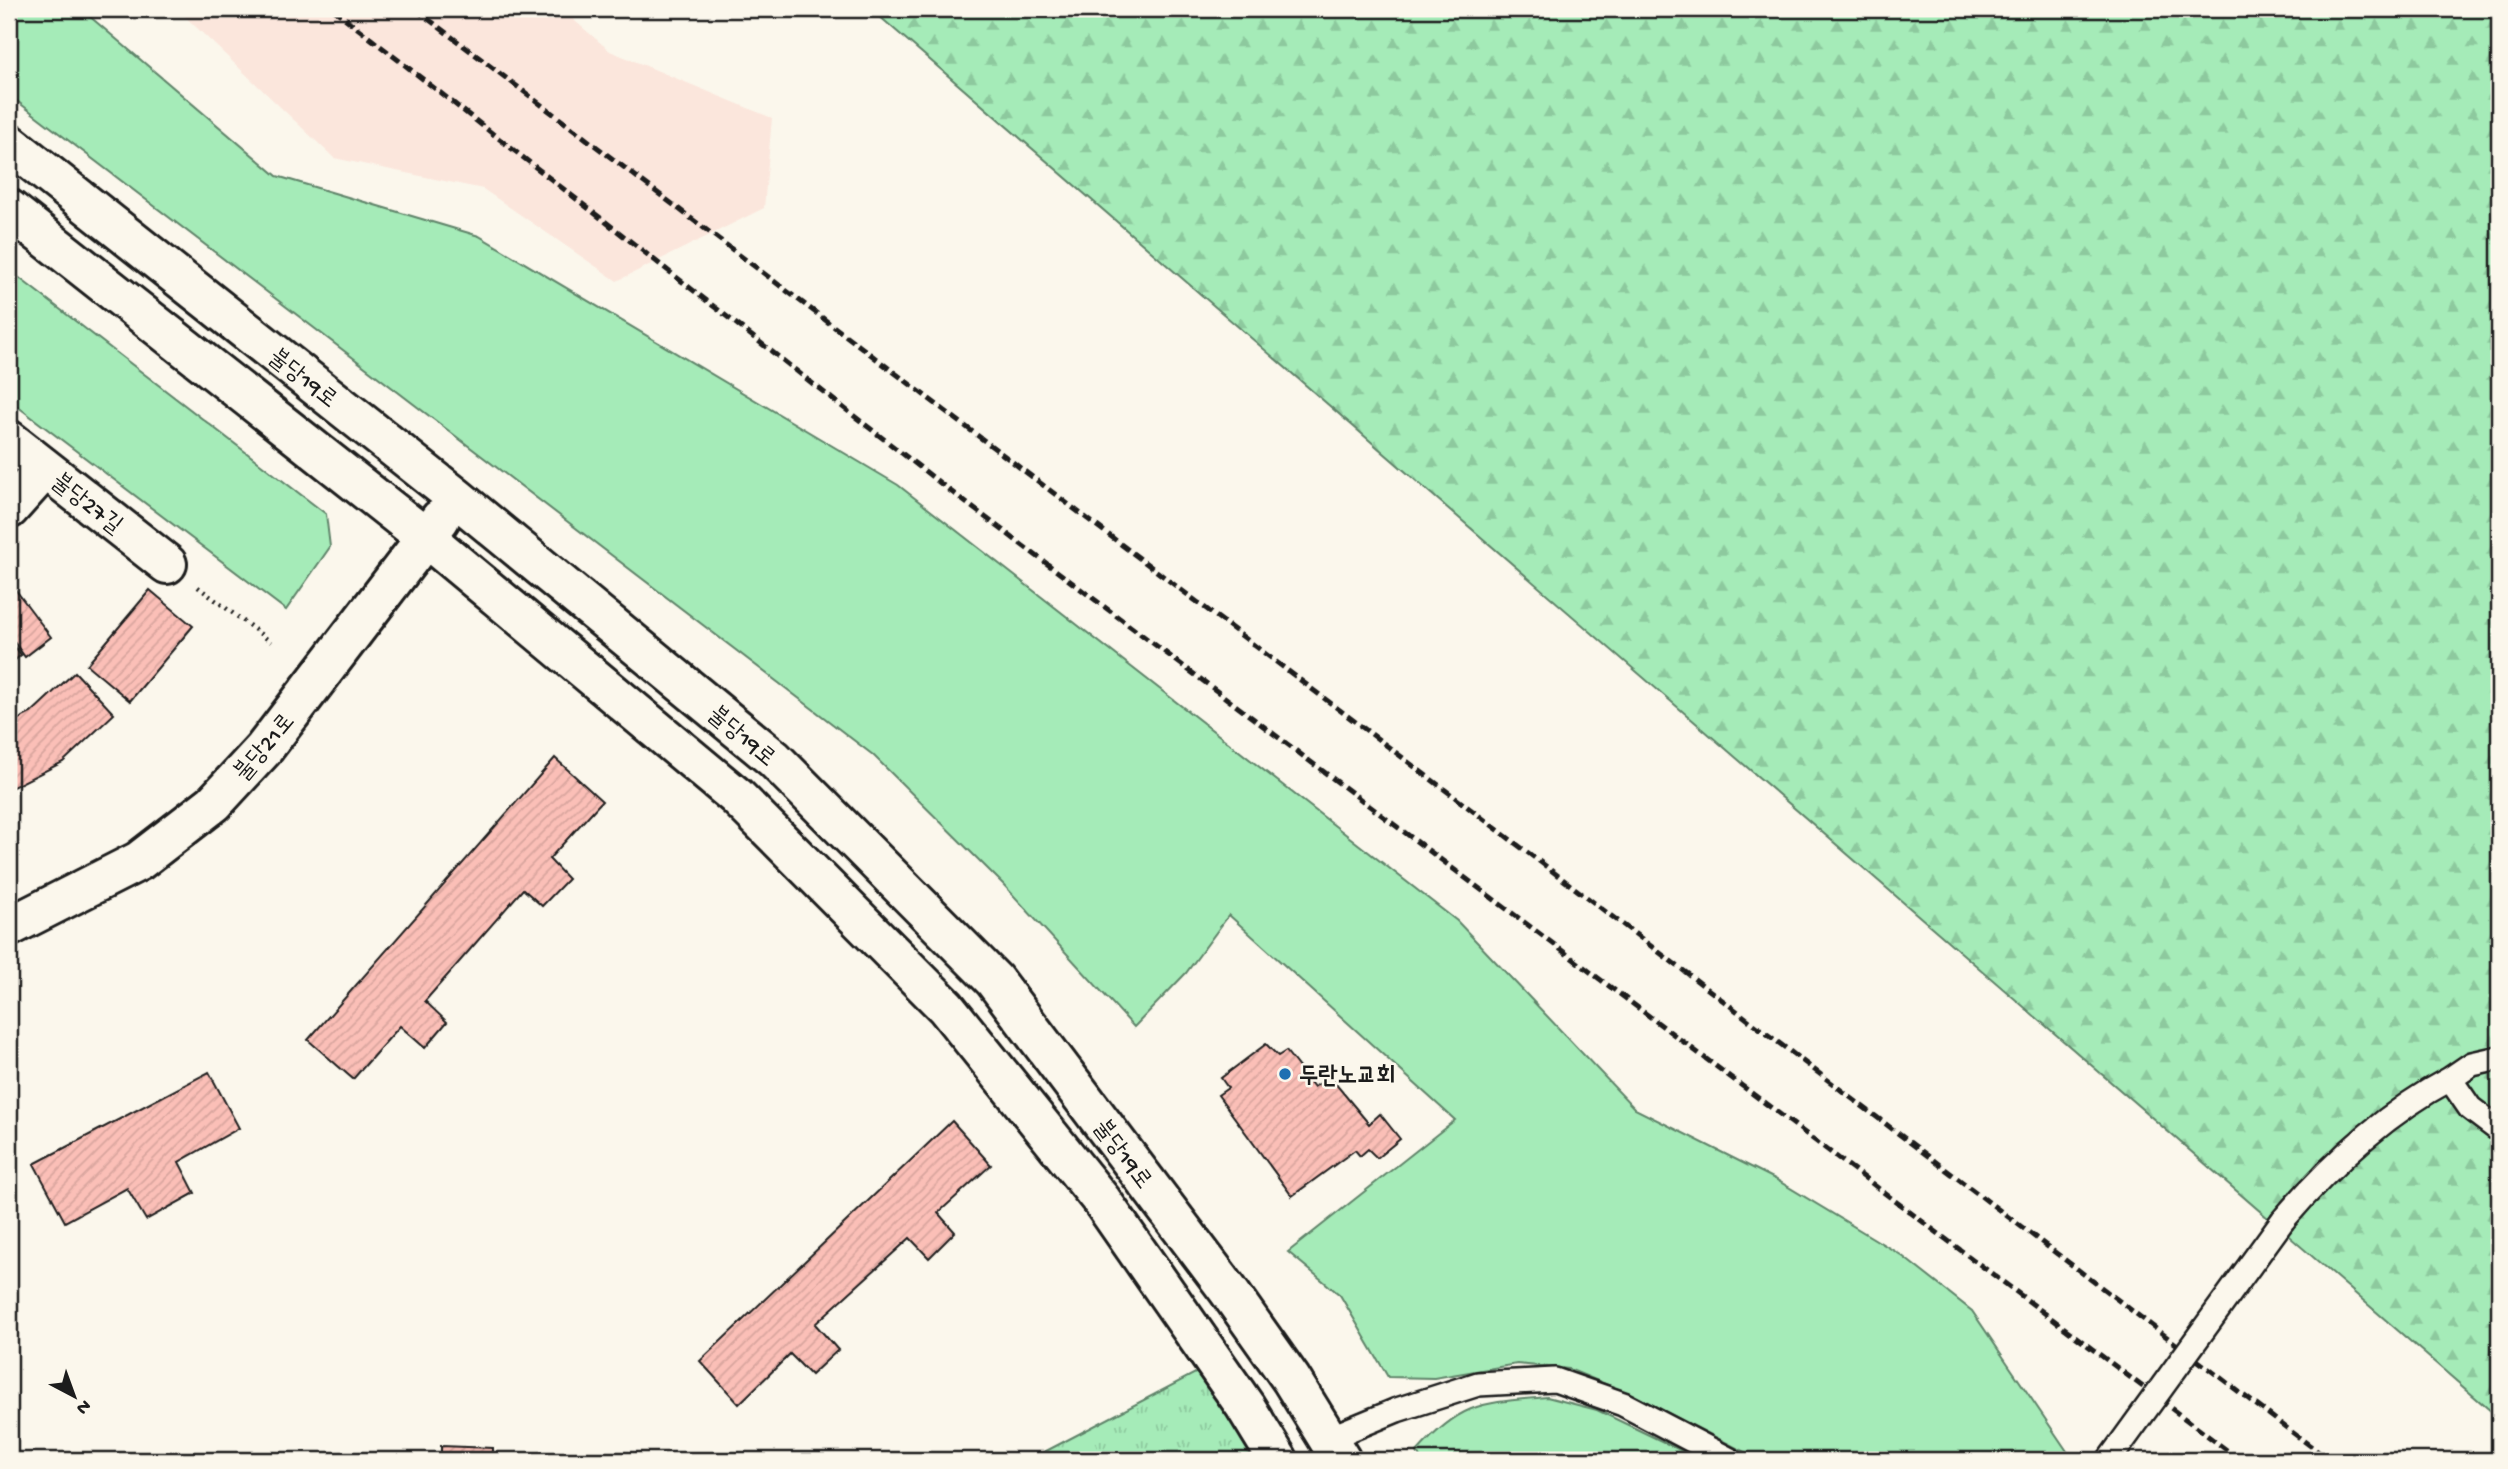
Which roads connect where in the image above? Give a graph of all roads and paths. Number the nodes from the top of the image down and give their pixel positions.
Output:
1 (9, 143) edge
2 (9, 209) edge
3 (9, 440) edge
4 (45, 469) junction
5 (457, 498) junction
6 (9, 509) edge
7 (425, 537) junction
8 (167, 564) joint
9 (271, 642) dead end
10 (9, 927) edge
11 (2499, 1058) edge
12 (2450, 1079) junction
13 (2499, 1130) edge
14 (1334, 1449) edge
15 (1278, 1460) edge
16 (1730, 1460) edge
17 (2109, 1460) edge

1 - 5 street, 불당19로
2 - 7 street, 불당19로
3 - 4 street, 불당27길
4 - 6 street
4 - 8 street, 불당27길
5 - 7 street, 불당21로
5 - 14 street, 불당19로
7 - 10 street, 불당21로
7 - 15 street, 불당19로
8 - 9 path
11 - 12 lane
12 - 13 lane
12 - 17 lane, bridge
14 - 16 lane

